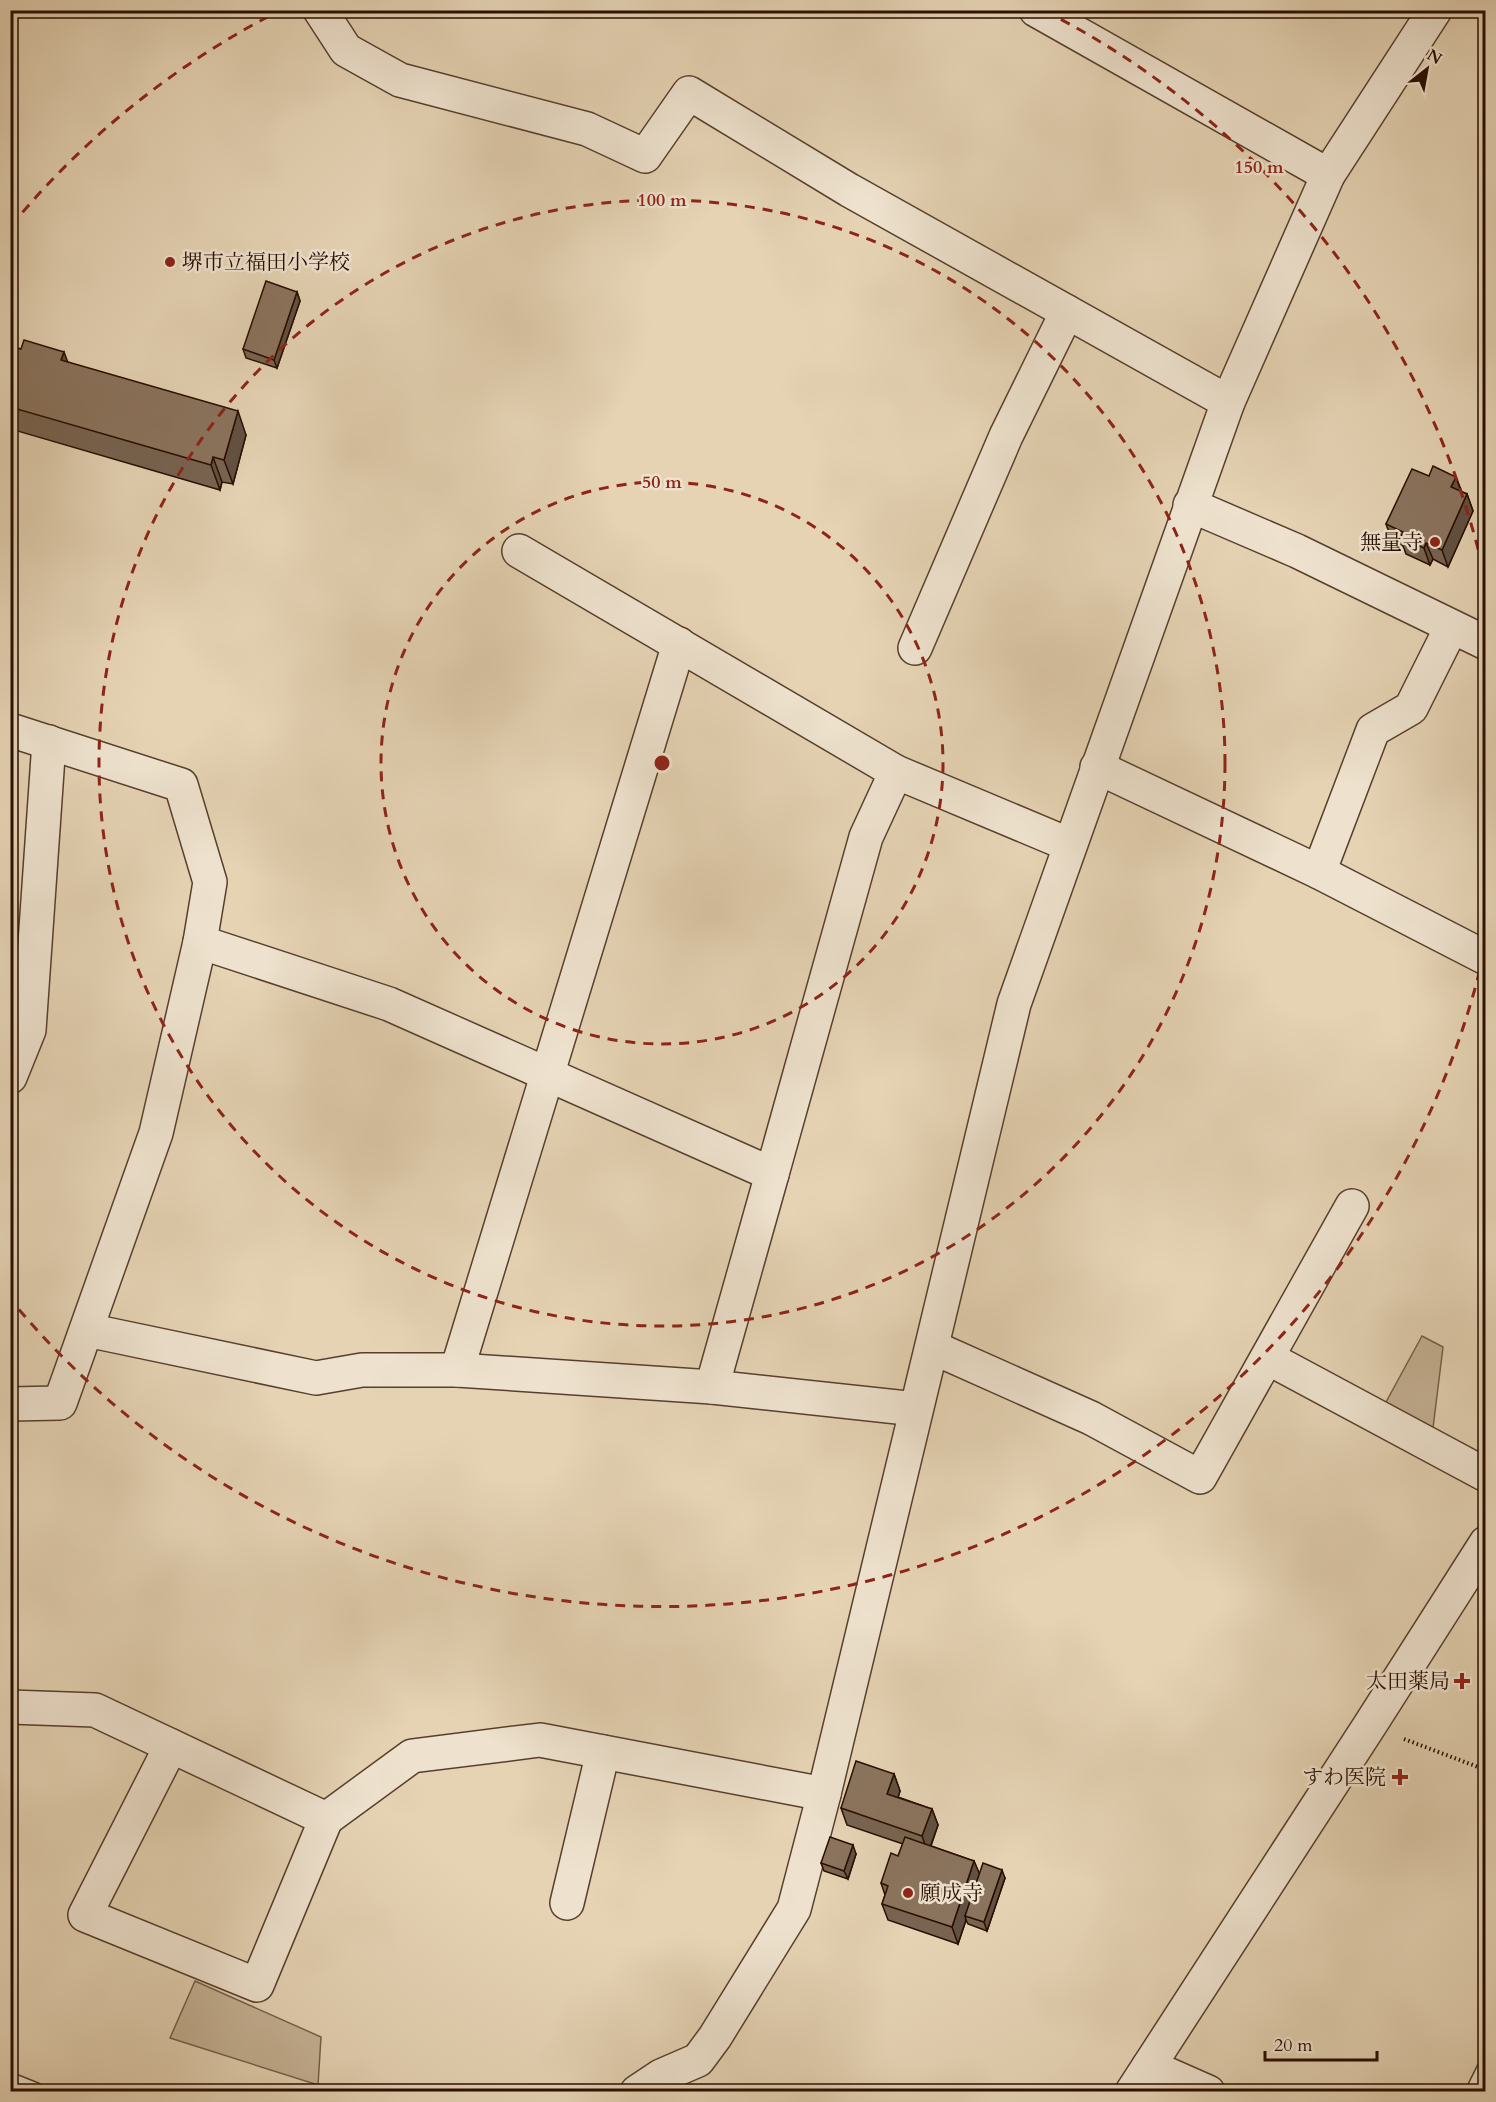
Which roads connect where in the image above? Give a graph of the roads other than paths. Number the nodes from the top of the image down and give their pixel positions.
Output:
1 (320, 10) edge
2 (1036, 10) edge
3 (1435, 10) edge
4 (1328, 175) junction
5 (1067, 312) junction
6 (1228, 402) junction
7 (1190, 506) junction
8 (519, 551) dead end
9 (1451, 628) junction
10 (680, 644) junction
11 (1485, 644) edge
12 (915, 648) dead end
13 (10, 730) edge
14 (49, 742) junction
15 (1097, 767) junction
16 (896, 772) junction
17 (1070, 845) junction
18 (1319, 872) junction
19 (200, 942) junction
20 (1485, 958) edge
21 (549, 1075) junction
22 (10, 1077) edge
23 (772, 1174) junction
24 (1352, 1206) dead end
25 (87, 1330) junction
26 (932, 1347) junction
27 (1268, 1358) junction
28 (457, 1370) junction
29 (712, 1387) junction
30 (10, 1404) edge
31 (916, 1409) junction
32 (1485, 1475) edge
33 (1485, 1543) edge
34 (10, 1707) edge
35 (171, 1746) junction
36 (603, 1752) junction
37 (824, 1794) junction
38 (326, 1819) junction
39 (567, 1903) dead end
40 (698, 2060) junction
41 (1485, 2070) edge
42 (1140, 2079) edge
43 (10, 2082) edge
44 (35, 2091) edge
45 (637, 2091) edge
46 (691, 2091) edge
47 (1208, 2091) edge
48 (1475, 2091) edge

1 - 5 street
2 - 4 street
3 - 4 street
4 - 6 street
5 - 6 street
5 - 12 street
6 - 7 street
7 - 9 street
7 - 15 street
8 - 10 street
9 - 11 street
9 - 18 street
10 - 16 street
10 - 21 street
13 - 14 street
14 - 19 street
14 - 22 street
15 - 17 street
15 - 18 street
16 - 17 street
16 - 23 street
17 - 26 street
18 - 20 street
19 - 21 street
19 - 25 street
21 - 23 street
21 - 28 street
23 - 29 street
24 - 27 street
25 - 28 street
25 - 30 street
26 - 27 street
26 - 31 street
27 - 32 street
28 - 29 street
29 - 31 street
31 - 37 street
33 - 42 street
34 - 35 street
35 - 38 street
35 - 38 street
36 - 37 street
36 - 38 street
36 - 39 street
37 - 40 street
40 - 45 street
40 - 46 street
41 - 48 lane
42 - 47 street
43 - 44 lane

